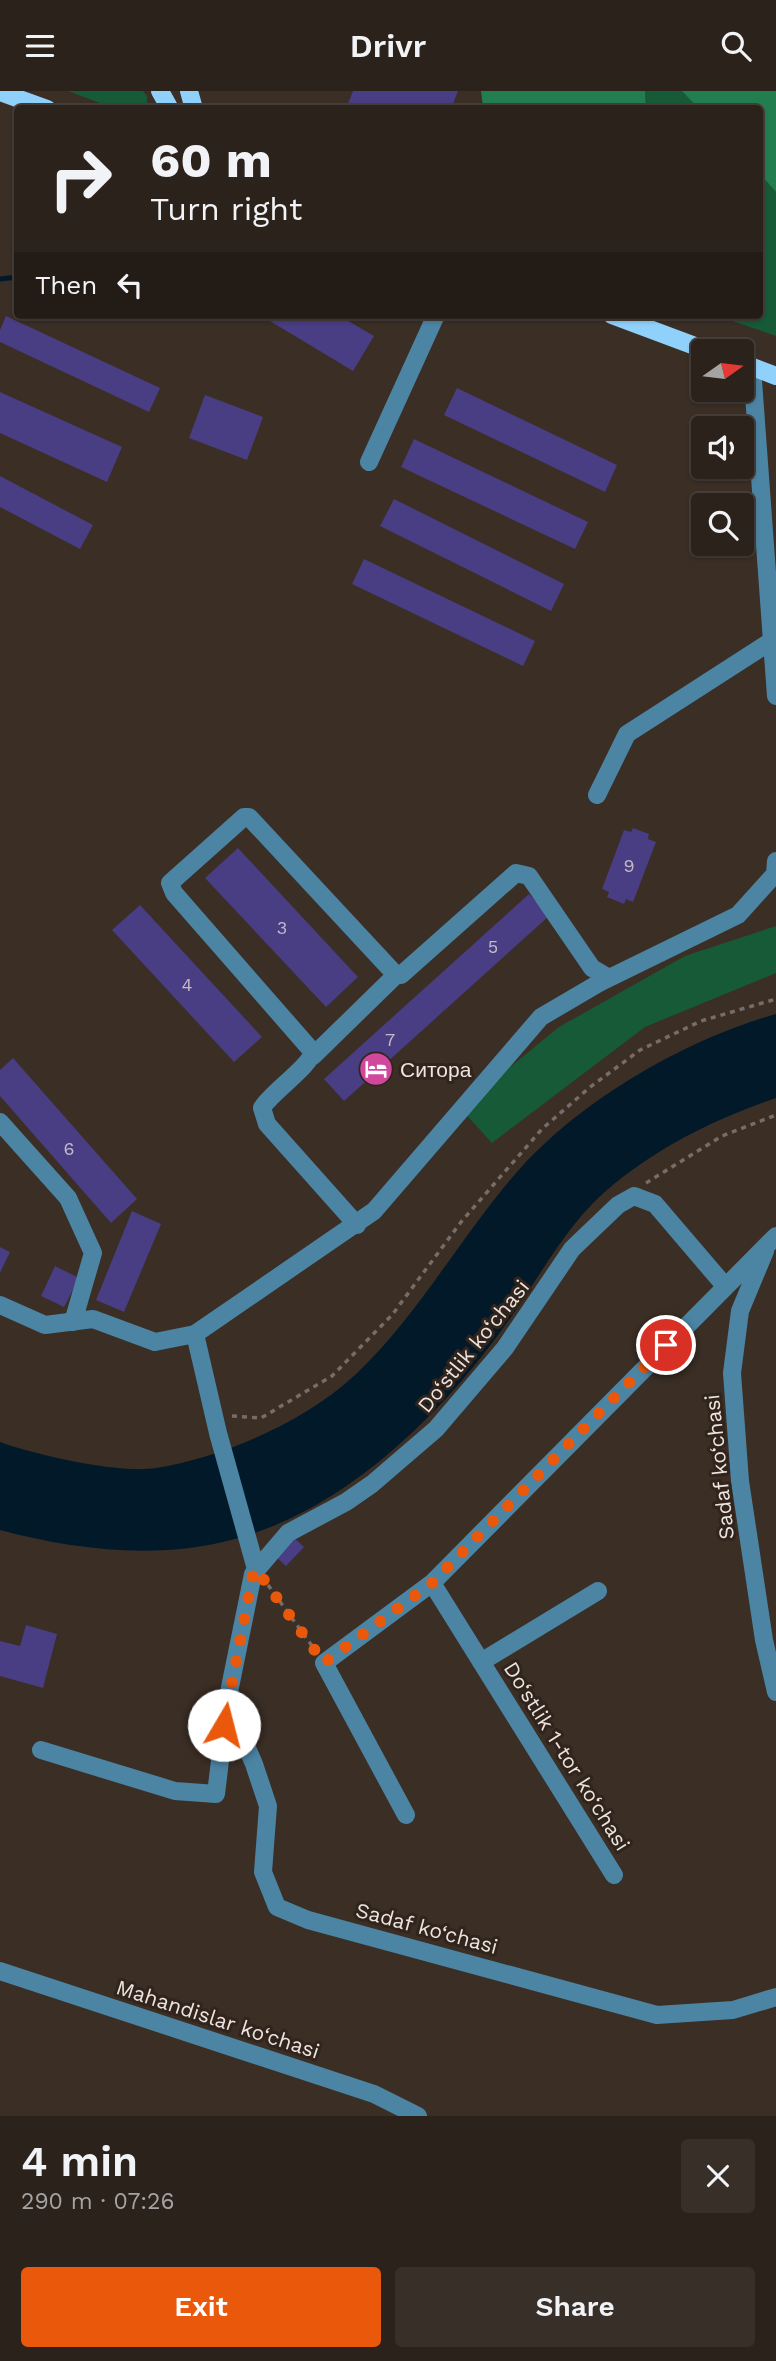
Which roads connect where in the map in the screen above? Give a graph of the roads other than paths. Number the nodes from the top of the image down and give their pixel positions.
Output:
1 (0, 92) edge
2 (36, 105) edge
3 (434, 319) edge
4 (623, 319) edge
5 (691, 345) edge
6 (754, 368) edge
7 (776, 376) edge
8 (751, 403) edge
9 (369, 462) dead end
10 (773, 640) junction
11 (776, 696) edge
12 (597, 795) dead end
13 (776, 861) edge
14 (396, 975) junction
15 (609, 978) junction
16 (313, 1056) junction
17 (0, 1122) edge
18 (357, 1225) junction
19 (772, 1239) edge
20 (725, 1286) junction
21 (0, 1305) edge
22 (73, 1322) junction
23 (195, 1334) junction
24 (256, 1569) junction
25 (432, 1583) junction
26 (598, 1591) dead end
27 (770, 1636) edge
28 (481, 1662) junction
29 (776, 1692) edge
30 (227, 1702) junction
31 (41, 1750) dead end
32 (406, 1815) dead end
33 (614, 1875) dead end
34 (0, 1971) edge
35 (776, 1997) edge
36 (418, 2116) edge

1 - 2 main road
3 - 9 street
4 - 5 main road
6 - 7 main road
8 - 10 street
10 - 11 street
10 - 12 street
13 - 15 street
14 - 15 street
14 - 16 street
14 - 16 street
15 - 18 street
16 - 18 street
17 - 22 street
18 - 23 street
19 - 20 street
19 - 27 street, Sadaf ko‘chasi
20 - 24 street, Do‘stlik ko‘chasi
20 - 25 street
21 - 22 street
22 - 23 street
23 - 24 street
24 - 30 street, Do‘stlik ko‘chasi
25 - 28 street, Do‘stlik 1-tor ko‘chasi
25 - 32 street
26 - 28 street, Do‘stlik 1-tor ko‘chasi
27 - 29 street, Sadaf ko‘chasi
28 - 33 street, Do‘stlik 1-tor ko‘chasi
30 - 31 street, Do‘stlik ko‘chasi
30 - 35 street, Sadaf ko‘chasi
34 - 36 street, Mahandislar ko‘chasi

